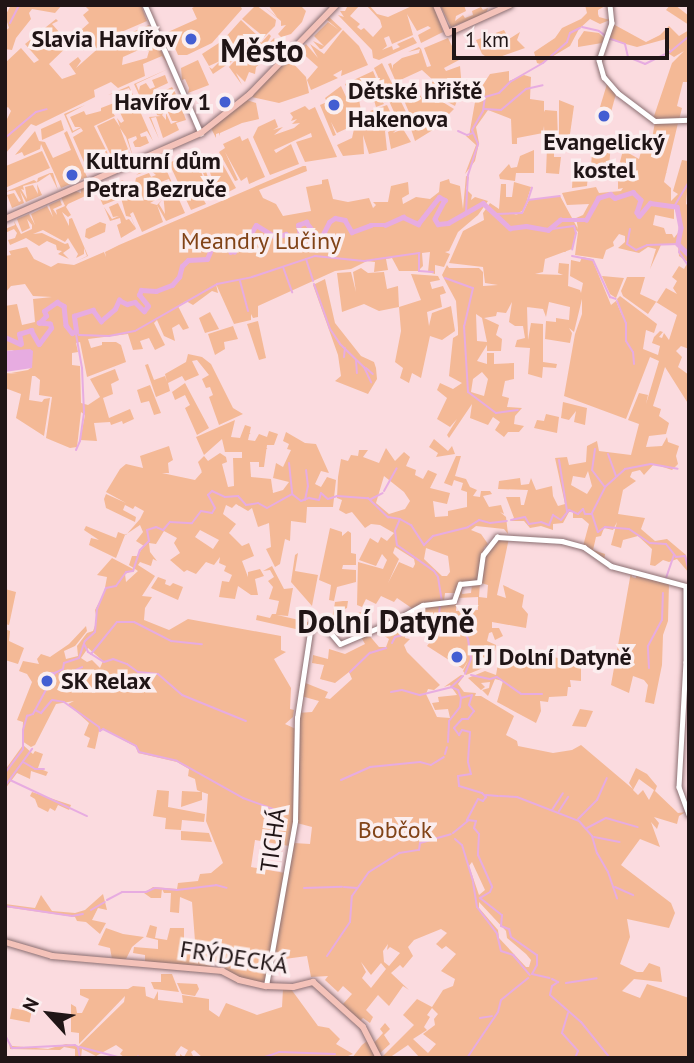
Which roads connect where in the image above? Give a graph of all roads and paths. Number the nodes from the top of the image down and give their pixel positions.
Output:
1 (145, 5) edge
2 (334, 5) edge
3 (436, 5) edge
4 (510, 5) edge
5 (610, 5) edge
6 (689, 120) edge
7 (200, 131) junction
8 (5, 218) edge
9 (689, 814) edge
10 (5, 942) edge
11 (266, 986) junction
12 (379, 1058) edge

1 - 7 street
2 - 7 main road
3 - 4 main road
5 - 6 street
7 - 8 main road
9 - 11 street, TICHÁ
10 - 11 main road, FRÝDECKÁ
11 - 12 main road, FRÝDECKÁ

